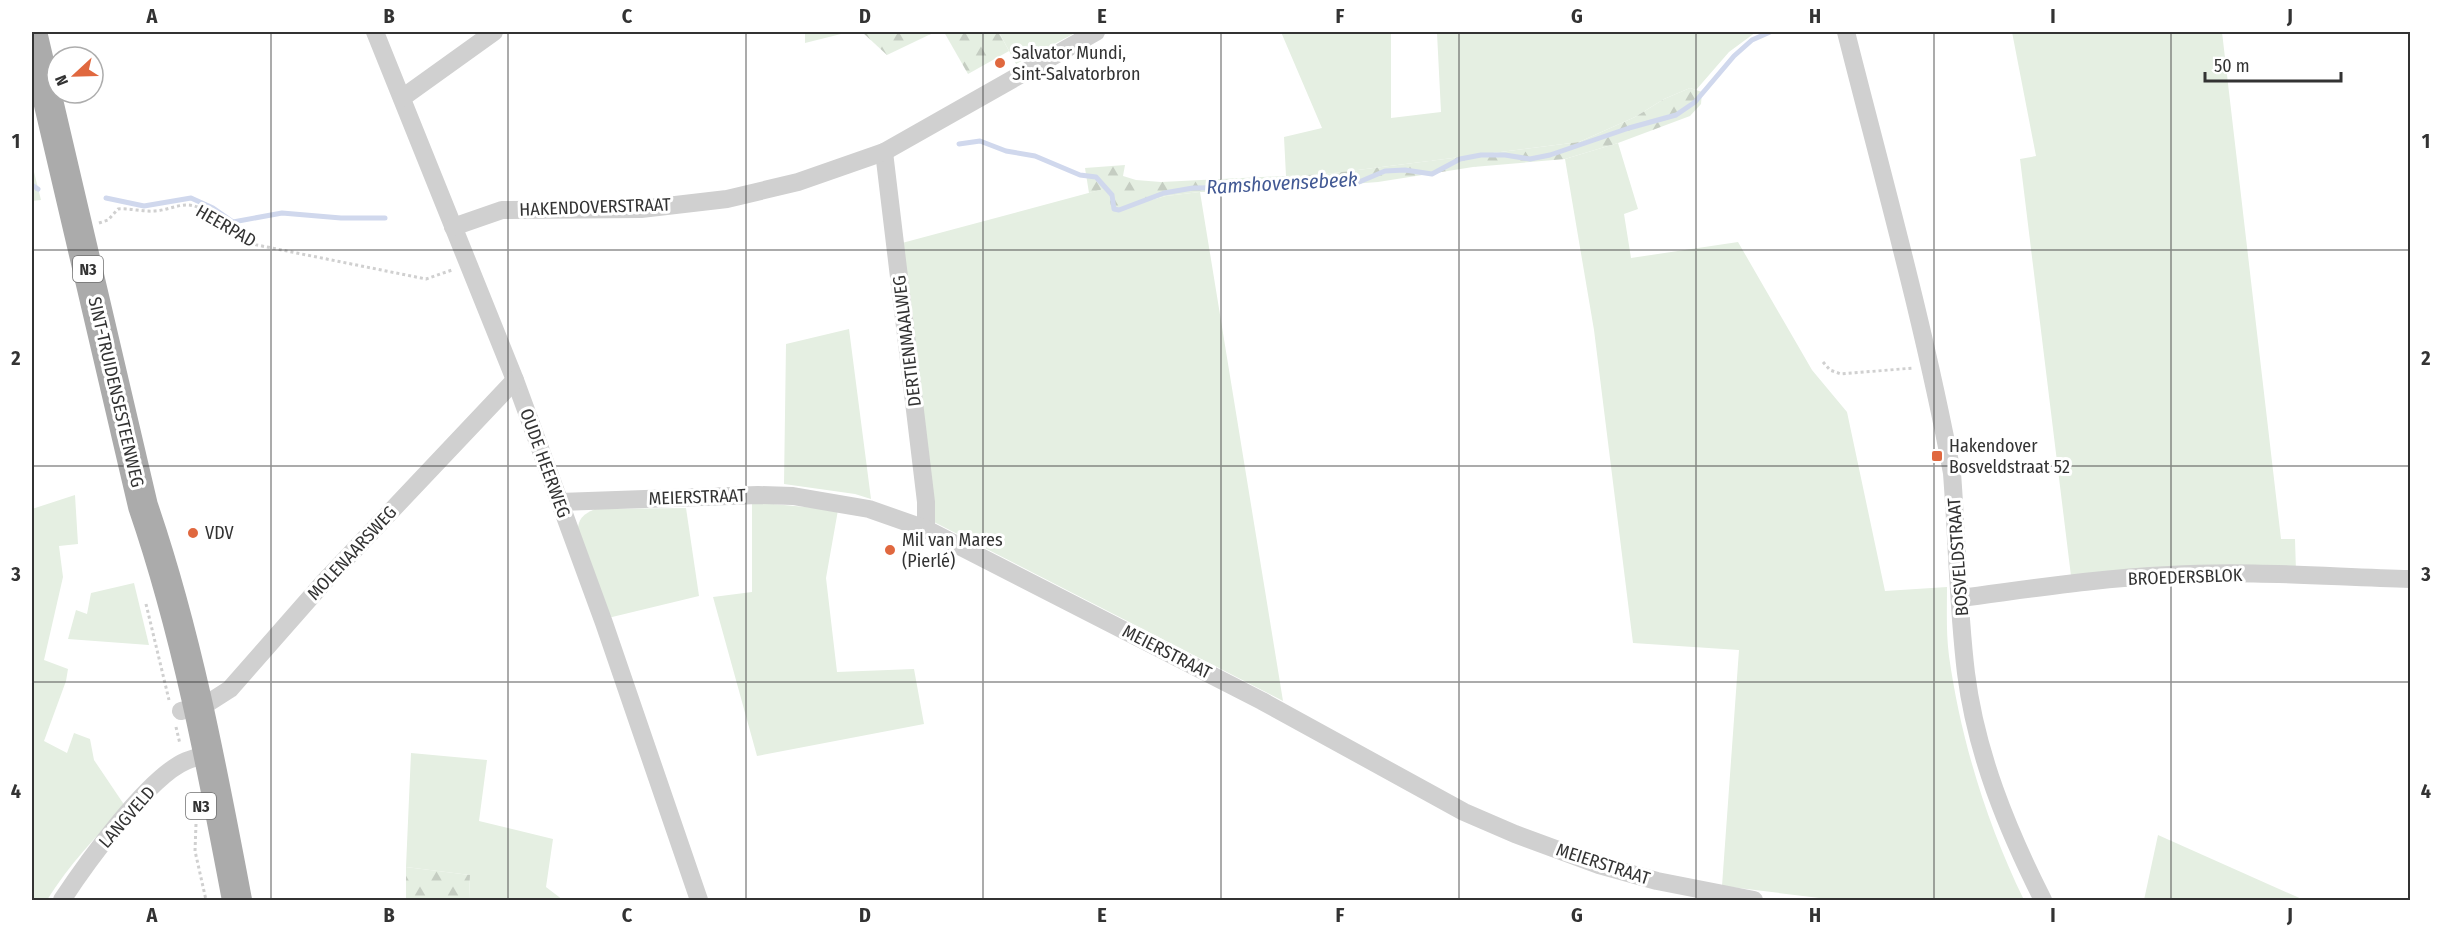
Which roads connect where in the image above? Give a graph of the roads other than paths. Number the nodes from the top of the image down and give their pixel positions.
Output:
1 (32, 32) edge
2 (375, 32) edge
3 (494, 32) edge
4 (1096, 32) edge
5 (1846, 32) edge
6 (402, 98) junction
7 (884, 152) junction
8 (453, 227) junction
9 (515, 380) junction
10 (560, 502) junction
11 (926, 529) junction
12 (2410, 579) edge
13 (1960, 598) junction
14 (189, 709) junction
15 (200, 757) junction
16 (62, 900) edge
17 (226, 900) edge
18 (237, 900) edge
19 (699, 900) edge
20 (1754, 900) edge
21 (2043, 900) edge

1 - 14 main road, SINT-TRUIDENSESTEENWEG / N3
2 - 6 street, OUDE HEERWEG
3 - 6 street
4 - 7 street, HAKENDOVERSTRAAT
5 - 13 street, BOSVELDSTRAAT
6 - 8 street, OUDE HEERWEG
7 - 8 street, HAKENDOVERSTRAAT
7 - 11 street, DERTIENMAALWEG
8 - 9 street, OUDE HEERWEG
9 - 10 street, OUDE HEERWEG
9 - 14 street, MOLENAARSWEG
10 - 11 street, MEIERSTRAAT
10 - 19 street, OUDE HEERWEG
11 - 20 street, MEIERSTRAAT
12 - 13 street, BROEDERSBLOK
13 - 21 street, BOSVELDSTRAAT
14 - 15 main road, SINT-TRUIDENSESTEENWEG / N3
15 - 16 street, LANGVELD
15 - 17 main road, SINT-TRUIDENSESTEENWEG / N3
15 - 18 main road, SINT-TRUIDENSESTEENWEG / N3

